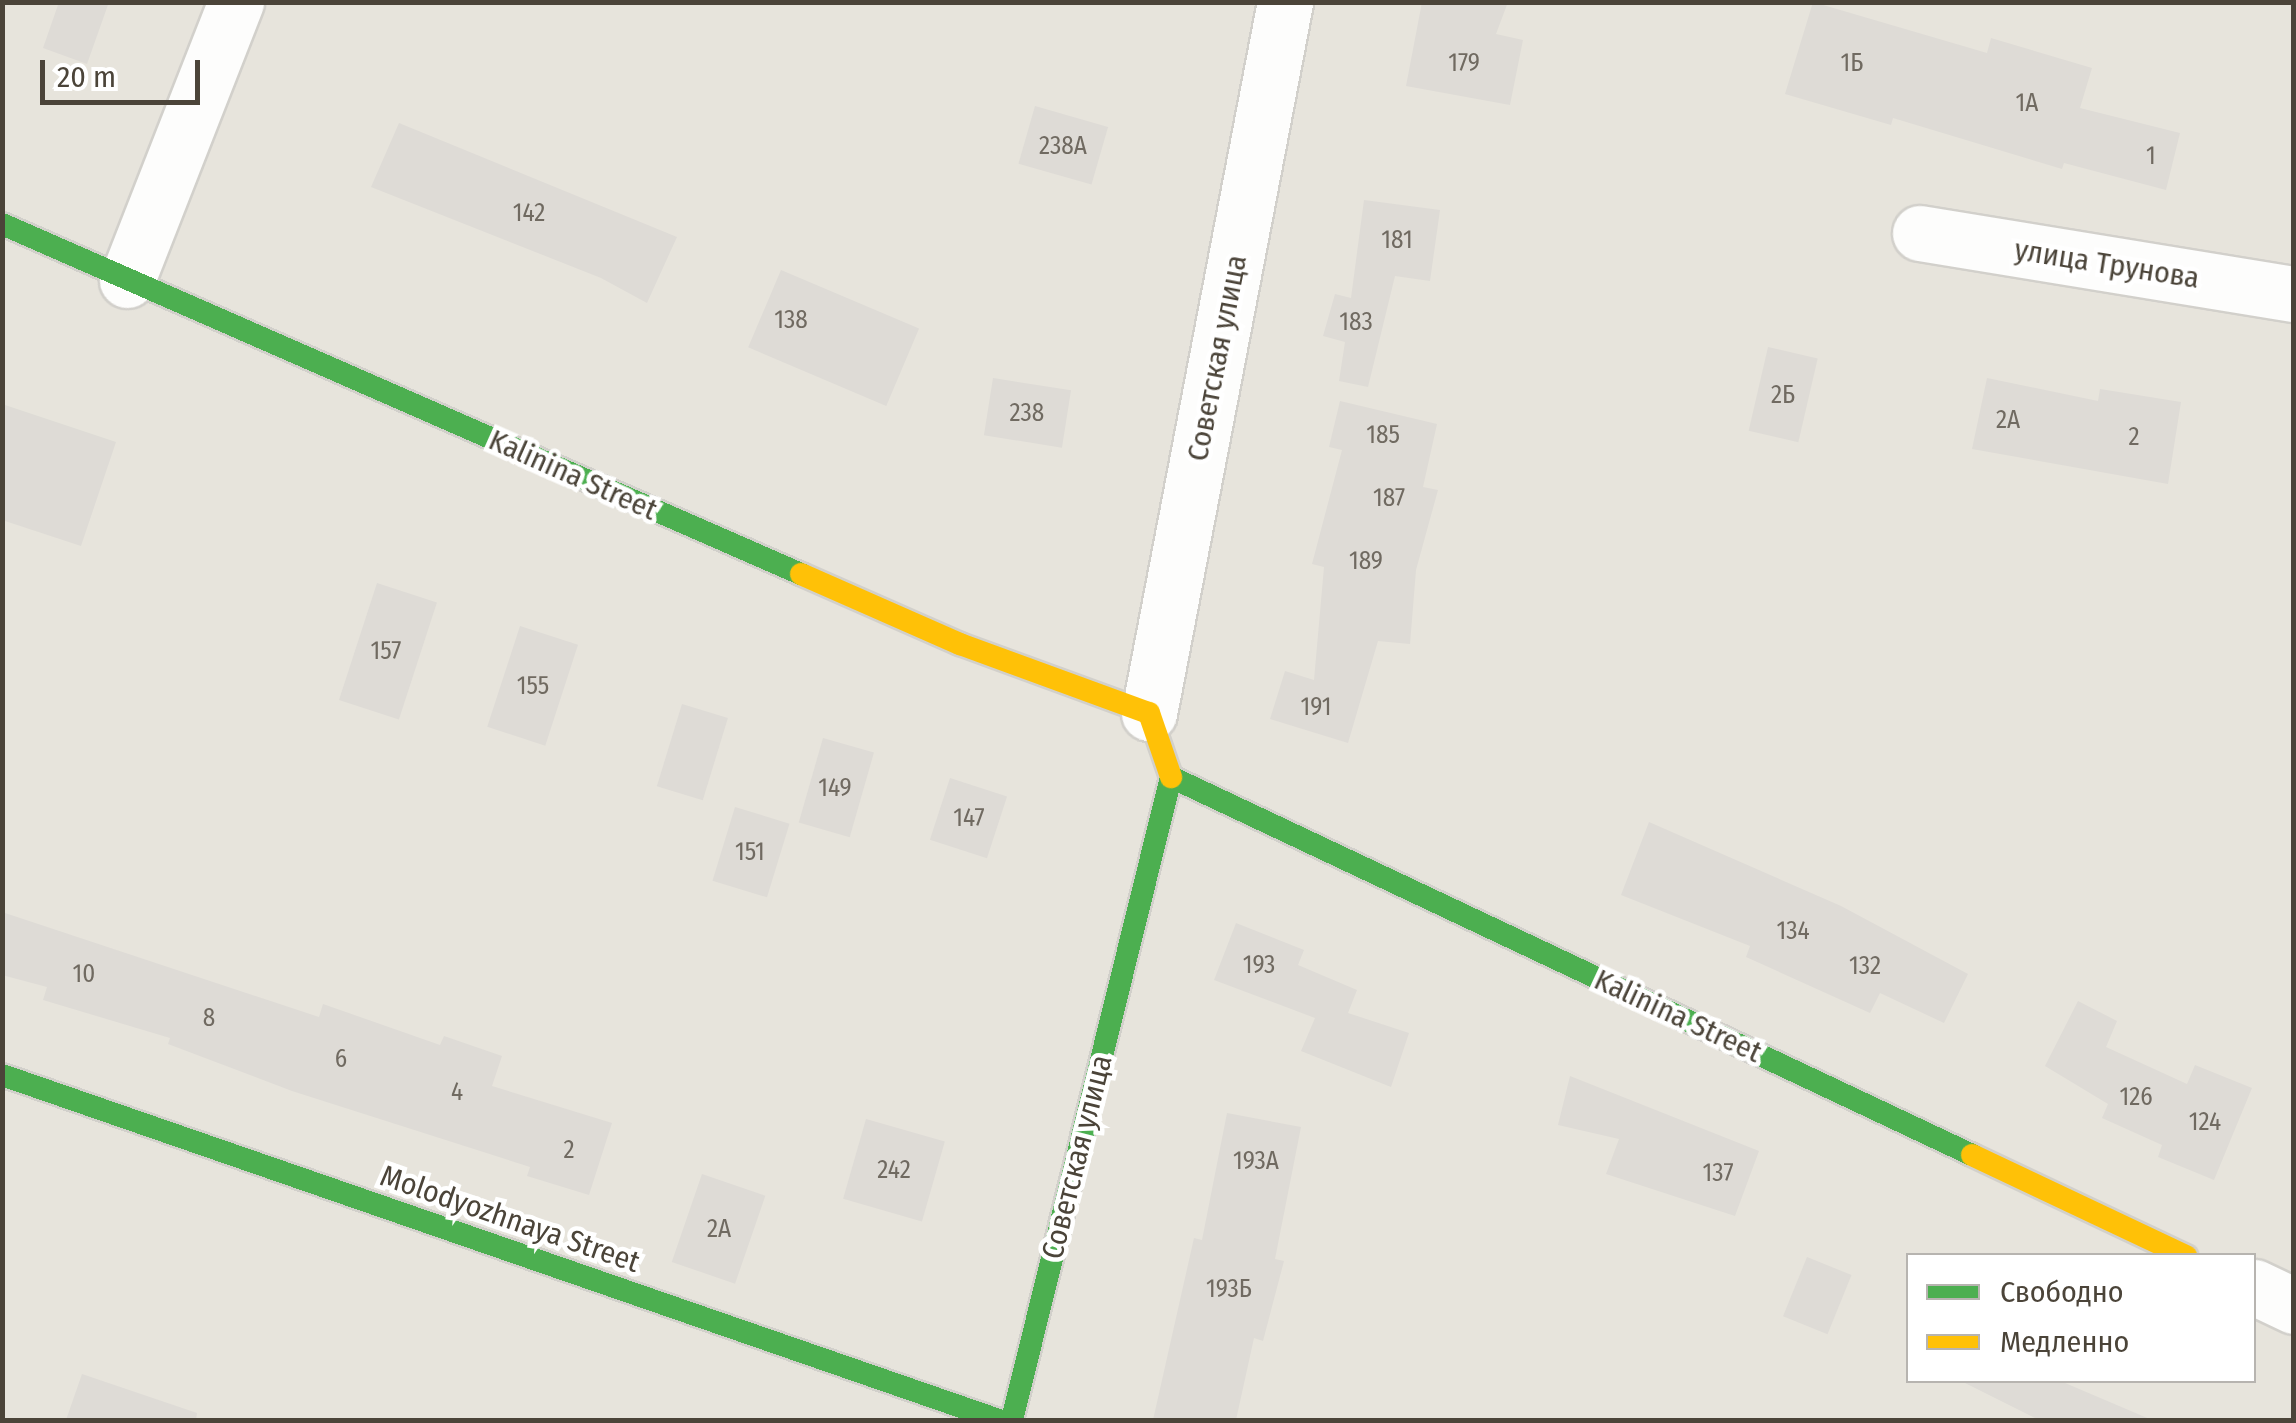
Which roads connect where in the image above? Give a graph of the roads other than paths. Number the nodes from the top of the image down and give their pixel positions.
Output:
1 (236, 2) edge
2 (1285, 2) edge
3 (2, 224) edge
4 (1920, 233) dead end
5 (128, 280) junction
6 (2294, 294) edge
7 (1149, 713) junction
8 (1170, 777) junction
9 (2, 1075) edge
10 (2180, 1253) edge
11 (2256, 1288) edge
12 (2294, 1306) edge
13 (999, 1420) edge
14 (1012, 1420) edge

1 - 5 street
2 - 7 street, Советская улица
3 - 5 street, Kalinina Street
4 - 6 street, улица Трунова
5 - 7 street, Kalinina Street
7 - 8 street
8 - 10 street, Kalinina Street
8 - 14 street, Советская улица
9 - 13 street, Molodyozhnaya Street
11 - 12 street

